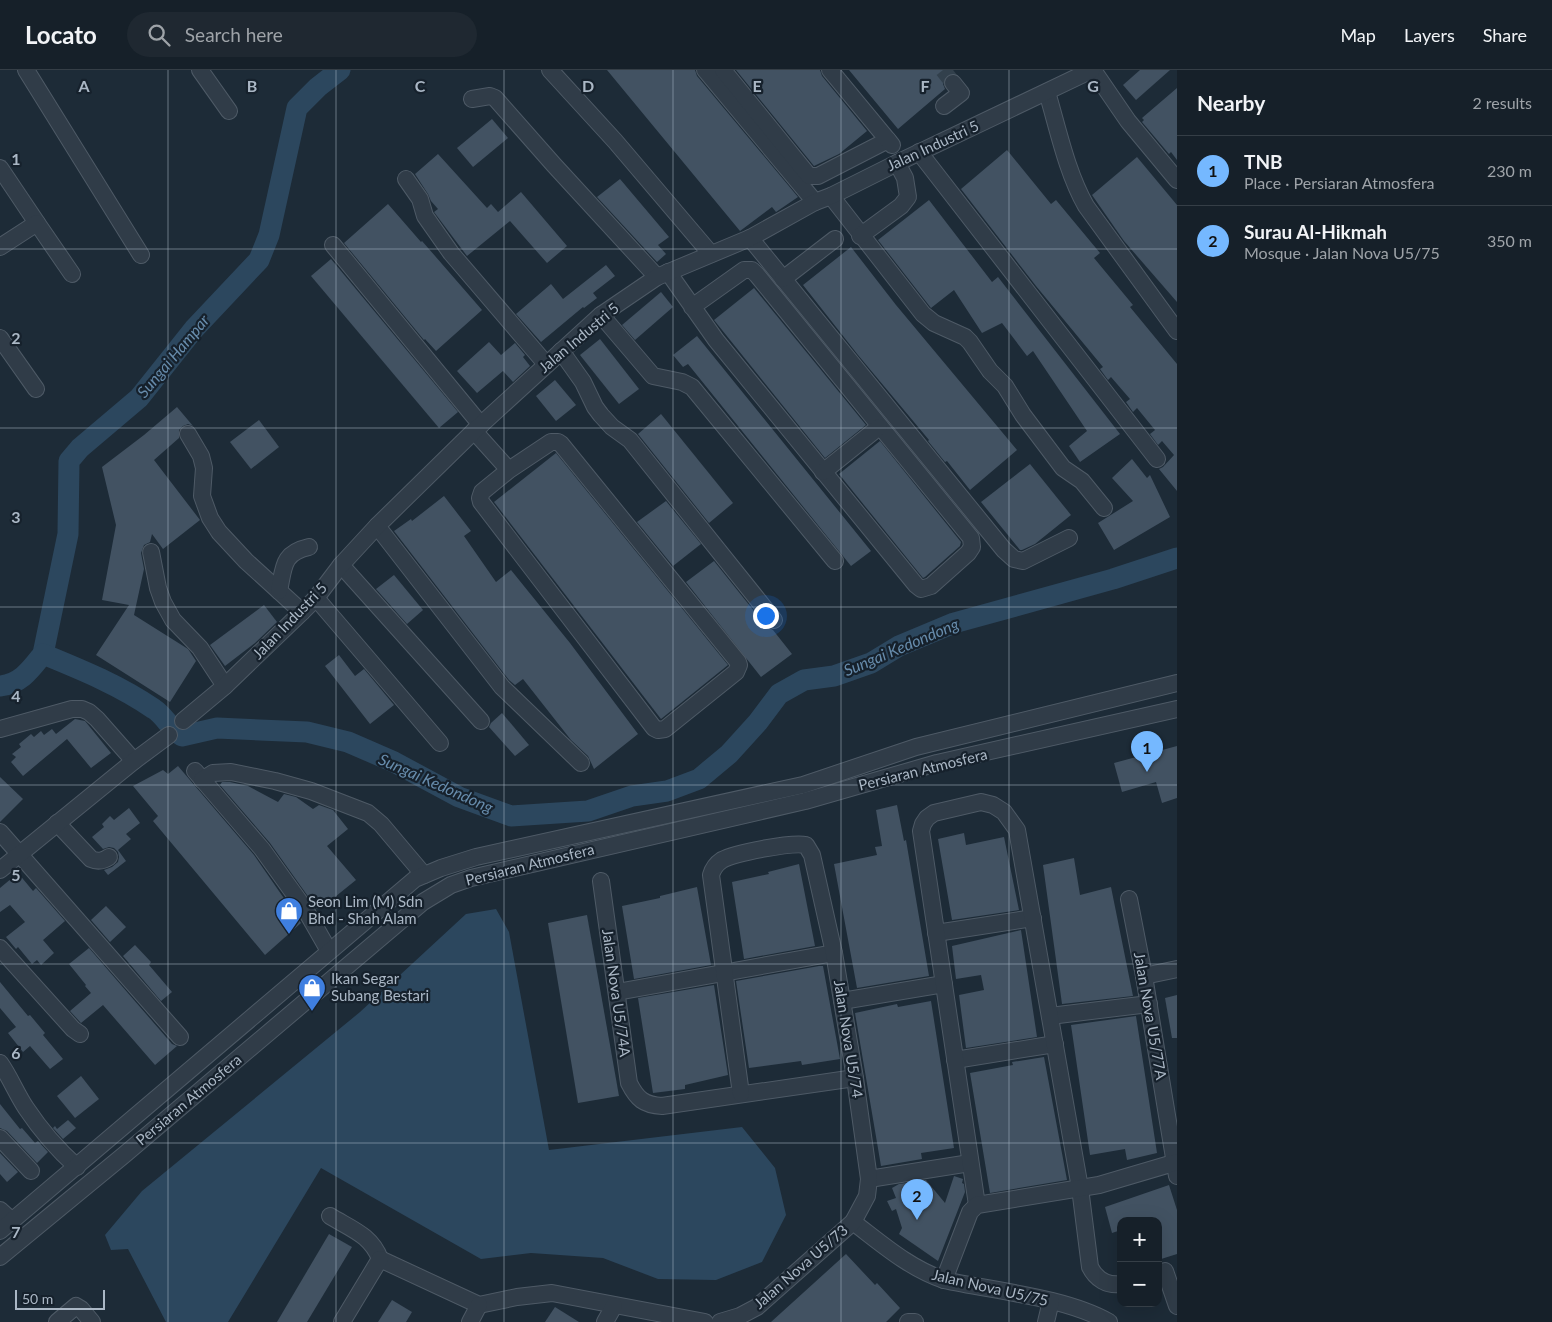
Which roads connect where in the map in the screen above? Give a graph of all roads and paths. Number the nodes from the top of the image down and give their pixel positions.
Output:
1 (26, 70) edge
2 (200, 70) edge
3 (550, 70) edge
4 (705, 70) edge
5 (723, 70) edge
6 (830, 70) edge
7 (1093, 70) edge
8 (953, 83) tunnel mouth
9 (1047, 92) junction
10 (472, 99) dead end
11 (944, 106) dead end
12 (229, 111) dead end
13 (919, 152) junction
14 (897, 163) junction
15 (0, 168) edge
16 (406, 179) dead end
17 (1177, 180) edge
18 (831, 196) junction
19 (814, 202) junction
20 (37, 223) junction
21 (860, 236) junction
22 (750, 238) junction
23 (835, 239) dead end
24 (333, 244) dead end
25 (0, 247) edge
26 (711, 254) junction
27 (141, 256) dead end
28 (72, 274) dead end
29 (662, 275) junction
30 (783, 279) junction
31 (692, 307) junction
32 (601, 315) junction
33 (1177, 331) edge
34 (0, 338) edge
35 (561, 351) junction
36 (546, 364) junction
37 (36, 389) dead end
38 (880, 427) junction
39 (478, 428) junction
40 (188, 434) dead end
41 (1157, 459) dead end
42 (509, 470) junction
43 (823, 472) junction
44 (1104, 508) dead end
45 (377, 526) junction
46 (1069, 538) dead end
47 (309, 547) dead end
48 (151, 552) dead end
49 (835, 561) dead end
50 (341, 565) junction
51 (279, 591) junction
52 (316, 598) junction
53 (302, 612) junction
54 (774, 620) dead end
55 (1177, 683) edge
56 (225, 686) junction
57 (1177, 710) edge
58 (183, 721) dead end
59 (481, 721) dead end
60 (0, 729) edge
61 (169, 735) dead end
62 (440, 743) dead end
63 (134, 761) junction
64 (581, 763) dead end
65 (58, 824) junction
66 (0, 832) edge
67 (19, 855) junction
68 (109, 857) dead end
69 (0, 870) edge
70 (424, 875) junction
71 (600, 881) dead end
72 (1129, 899) dead end
73 (1032, 918) junction
74 (936, 934) junction
75 (0, 948) edge
76 (329, 952) junction
77 (834, 953) junction
78 (1177, 969) edge
79 (724, 972) junction
80 (1144, 976) junction
81 (944, 984) junction
82 (617, 992) junction
83 (842, 1001) junction
84 (1149, 1004) junction
85 (1050, 1016) junction
86 (80, 1034) dead end
87 (180, 1037) dead end
88 (1055, 1044) junction
89 (955, 1060) junction
90 (0, 1063) edge
91 (855, 1078) junction
92 (741, 1094) junction
93 (0, 1138) edge
94 (970, 1163) junction
95 (77, 1167) junction
96 (1176, 1167) edge
97 (32, 1171) dead end
98 (869, 1179) junction
99 (1080, 1188) junction
100 (977, 1205) junction
101 (0, 1210) edge
102 (330, 1216) dead end
103 (853, 1222) junction
104 (6, 1226) edge
105 (0, 1257) edge
106 (380, 1259) junction
107 (1167, 1271) edge
108 (944, 1280) junction
109 (1117, 1285) edge
110 (1051, 1301) junction
111 (479, 1305) junction
112 (614, 1306) junction
113 (1177, 1306) edge
114 (57, 1322) edge
115 (92, 1322) edge
116 (342, 1322) edge
117 (470, 1322) edge
118 (605, 1322) edge
119 (704, 1322) edge
120 (720, 1322) edge
121 (908, 1322) edge
122 (915, 1322) edge
123 (1046, 1322) edge
124 (1109, 1322) edge

1 - 27 street
2 - 12 street
3 - 26 street
4 - 19 street
5 - 6 street
7 - 9 street, Jalan Industri 5
7 - 17 street
8 - 11 street
9 - 13 street, Jalan Industri 5
9 - 33 street
10 - 29 street
13 - 14 street, Jalan Industri 5
13 - 41 street
14 - 18 street, Jalan Industri 5
14 - 21 street
15 - 20 street
16 - 36 street
18 - 19 street, Jalan Industri 5
18 - 21 street
19 - 22 street, Jalan Industri 5
20 - 25 street
20 - 28 street
21 - 44 street
22 - 26 street, Jalan Industri 5
22 - 30 street
23 - 30 street
24 - 39 street
26 - 29 street, Jalan Industri 5
29 - 31 street
29 - 32 street, Jalan Industri 5
30 - 46 street
31 - 38 street
31 - 43 street
32 - 35 street, Jalan Industri 5
32 - 49 street
34 - 37 street
35 - 36 street, Jalan Industri 5
35 - 54 street
36 - 39 street, Jalan Industri 5
38 - 43 street
38 - 43 street
39 - 42 street
39 - 45 street, Jalan Industri 5
40 - 51 street
42 - 42 street
45 - 50 street, Jalan Industri 5
45 - 64 street
47 - 51 street
48 - 56 street
50 - 52 street, Jalan Industri 5
50 - 59 street
51 - 53 street
52 - 53 street, Jalan Industri 5
52 - 62 street
53 - 56 street, Jalan Industri 5
55 - 70 street, Persiaran Atmosfera
56 - 58 street, Jalan Industri 5
57 - 105 street, Persiaran Atmosfera
60 - 63 street
61 - 63 street
63 - 65 street
65 - 67 street
65 - 68 street
66 - 67 street
67 - 69 street
67 - 87 street
70 - 76 street, Persiaran Atmosfera
70 - 76 street
71 - 82 street, Jalan Nova U5/74A
72 - 80 street, Jalan Nova U5/77A
73 - 74 street
73 - 74 street
73 - 85 street
74 - 81 street
75 - 86 street
76 - 95 street, Persiaran Atmosfera
77 - 79 street
77 - 79 street, Jalan Nova U5/74
77 - 83 street, Jalan Nova U5/74
78 - 80 street
79 - 82 street
79 - 92 street
80 - 84 street, Jalan Nova U5/77A
81 - 83 street
81 - 89 street
82 - 92 street, Jalan Nova U5/74A
83 - 91 street, Jalan Nova U5/74
84 - 85 street
84 - 96 street, Jalan Nova U5/77A
85 - 88 street
88 - 89 street
88 - 99 street
89 - 94 street
90 - 95 street
91 - 92 street
91 - 98 street, Jalan Nova U5/74
93 - 97 street
94 - 98 street
94 - 100 street
95 - 104 street, Persiaran Atmosfera
96 - 99 street
98 - 103 street, Jalan Nova U5/74
99 - 100 street
99 - 109 street
100 - 108 street
101 - 104 street
102 - 106 street
103 - 108 street, Jalan Nova U5/75
103 - 120 street, Jalan Nova U5/73
106 - 111 street
106 - 116 street
107 - 113 street
108 - 110 street, Jalan Nova U5/75
110 - 123 street
110 - 124 street, Jalan Nova U5/75
111 - 112 street
111 - 117 street
112 - 118 street
112 - 119 street
114 - 115 street
121 - 122 street

